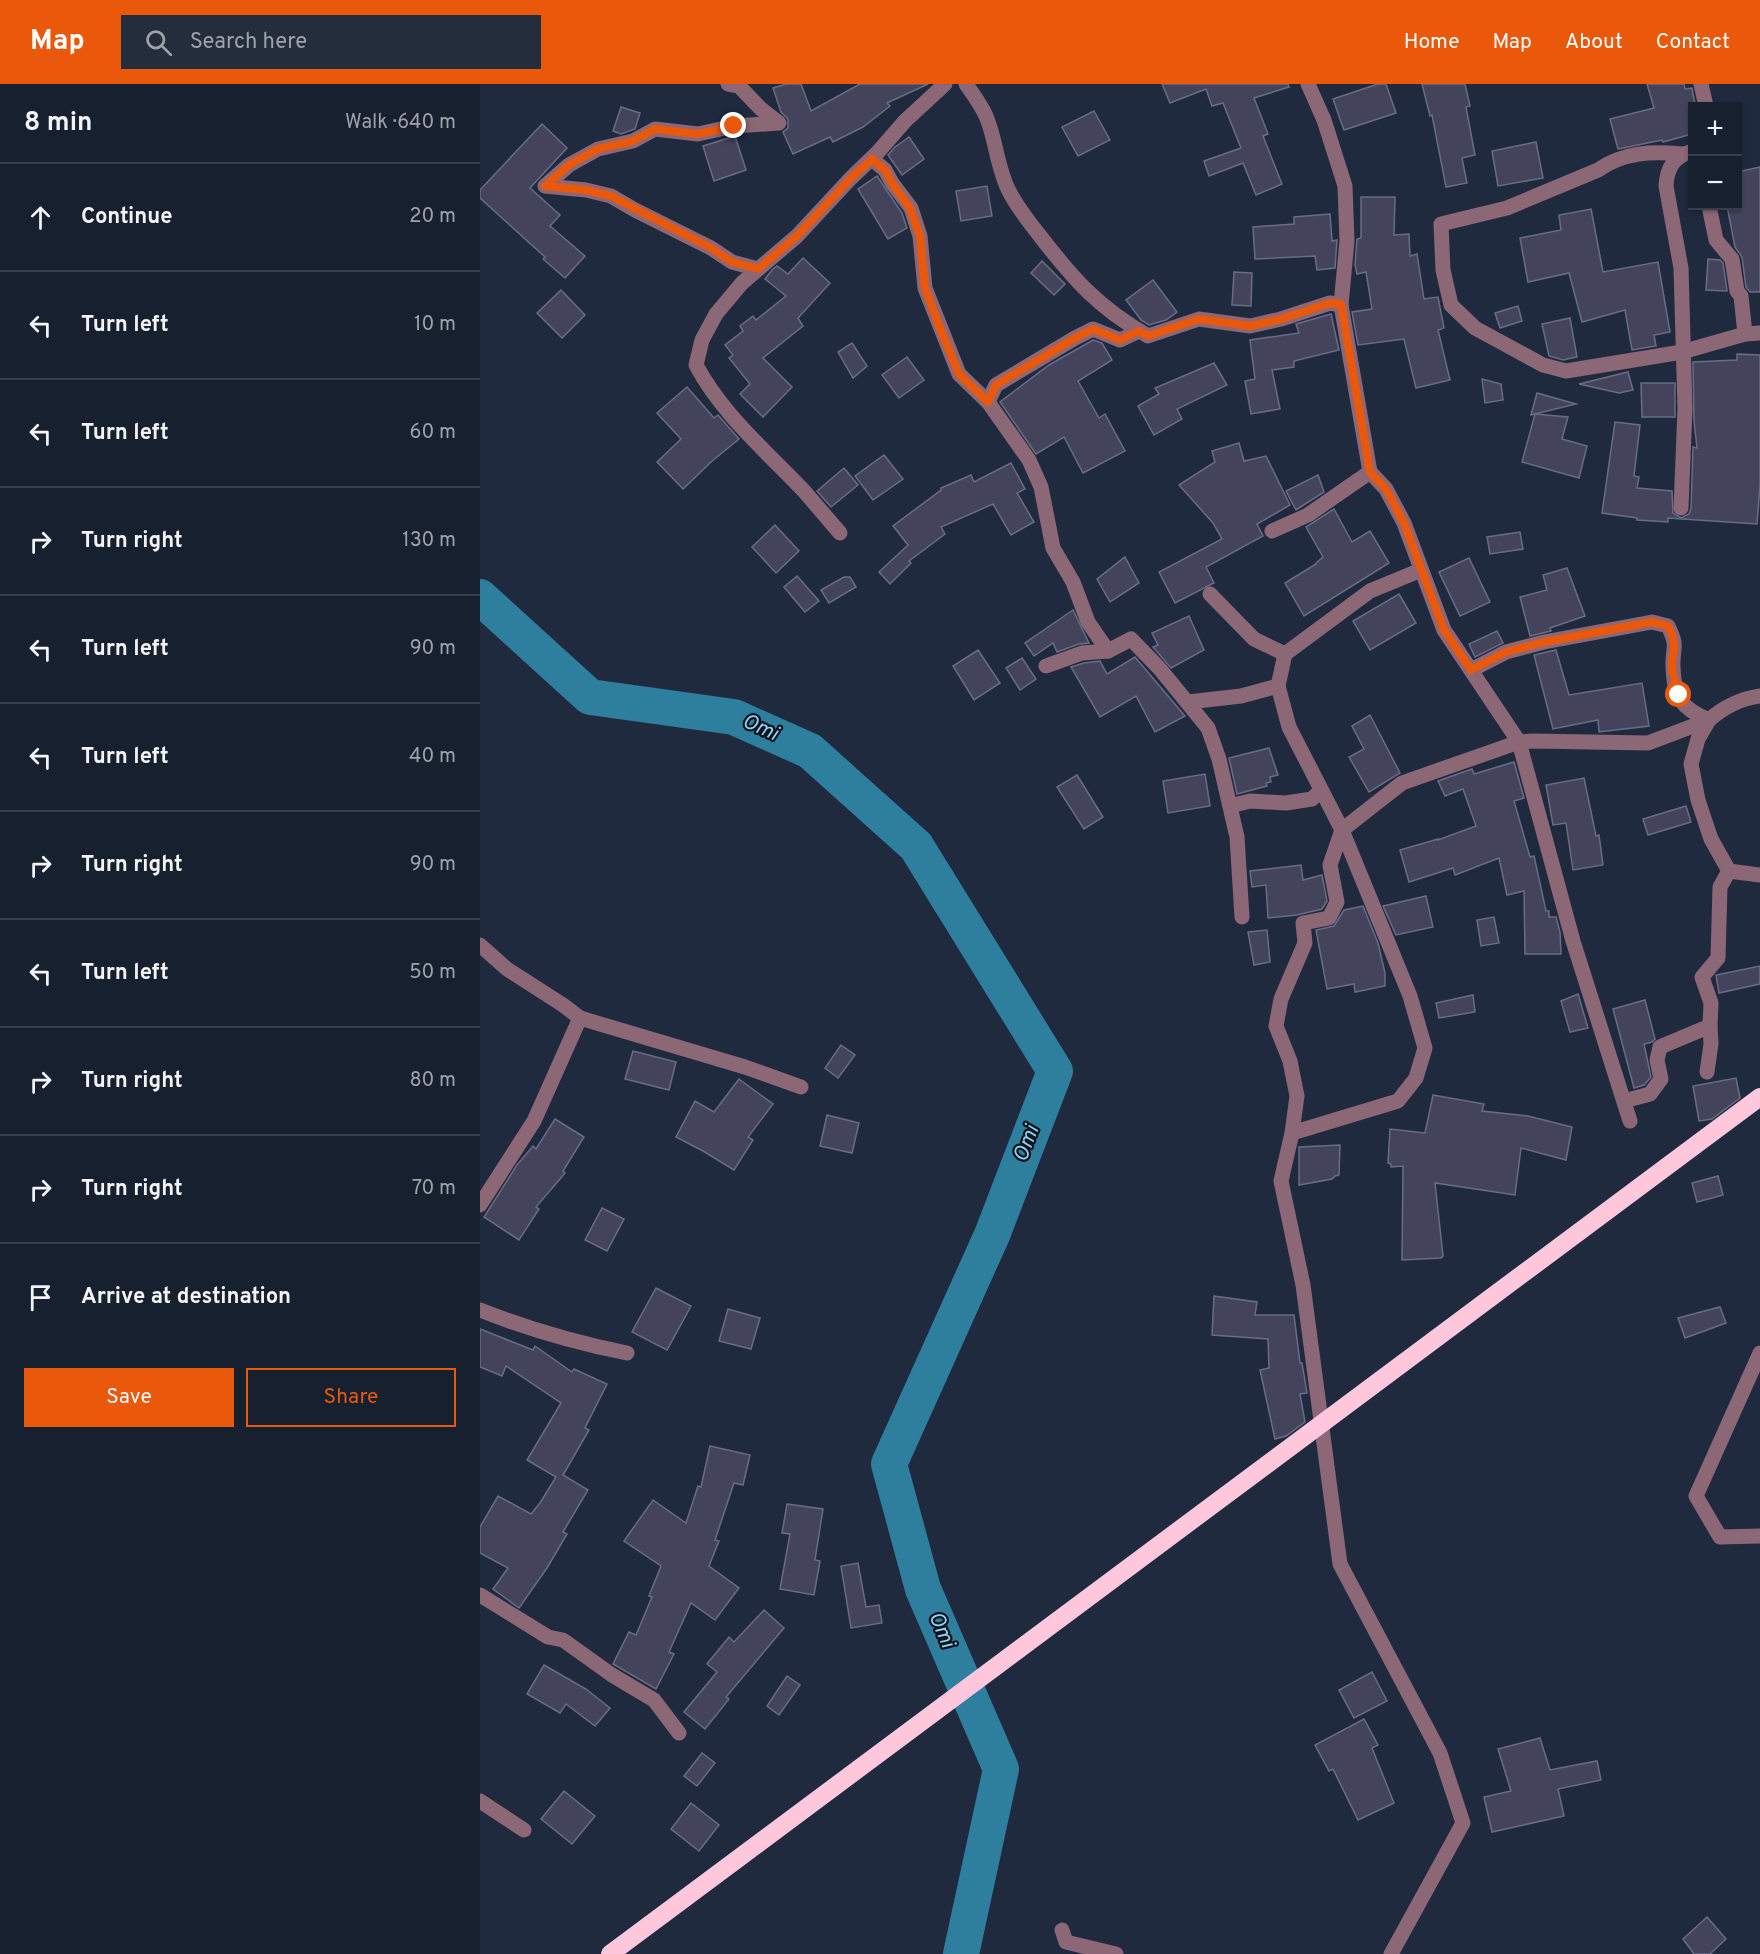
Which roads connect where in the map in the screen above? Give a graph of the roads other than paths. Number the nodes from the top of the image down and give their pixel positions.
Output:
1 (728, 84) edge
2 (945, 84) edge
3 (966, 84) edge
4 (1308, 84) edge
5 (1701, 84) edge
6 (1705, 102) edge
7 (1687, 153) edge
8 (872, 159) junction
9 (1710, 210) edge
10 (758, 269) junction
11 (1341, 304) junction
12 (1139, 331) junction
13 (1753, 334) edge
14 (1682, 352) junction
15 (988, 402) junction
16 (1370, 472) junction
17 (1681, 508) dead end
18 (1272, 531) dead end
19 (840, 533) dead end
20 (1421, 570) junction
21 (1210, 594) dead end
22 (1108, 651) junction
23 (1285, 654) junction
24 (1046, 666) dead end
25 (1471, 670) junction
26 (1278, 686) junction
27 (1760, 696) edge
28 (1188, 702) junction
29 (1709, 720) junction
30 (1519, 742) junction
31 (1322, 790) junction
32 (1230, 806) junction
33 (1342, 830) junction
34 (1729, 871) junction
35 (1760, 875) edge
36 (1242, 917) dead end
37 (480, 945) edge
38 (580, 1018) junction
39 (1710, 1026) junction
40 (1707, 1072) dead end
41 (801, 1087) dead end
42 (1760, 1097) edge
43 (1624, 1101) junction
44 (1630, 1121) dead end
45 (1292, 1133) junction
46 (480, 1204) edge
47 (480, 1310) edge
48 (627, 1353) dead end
49 (1760, 1353) edge
50 (1760, 1536) edge
51 (480, 1595) edge
52 (679, 1732) dead end
53 (480, 1801) edge
54 (524, 1830) dead end
55 (1062, 1930) dead end
56 (610, 1954) edge
57 (1116, 1954) edge
58 (1391, 1954) edge

1 - 10 street
2 - 8 street
3 - 12 street
4 - 11 street
5 - 6 street
7 - 14 street
7 - 14 street
8 - 10 street
8 - 15 street
9 - 13 street
10 - 19 street
11 - 12 street
11 - 16 street
12 - 15 street
13 - 14 street
14 - 17 street
15 - 22 street
16 - 18 street
16 - 20 street
20 - 23 street
20 - 25 street
21 - 23 street
22 - 24 street
22 - 28 street
23 - 26 street
25 - 29 street
25 - 30 street
26 - 28 street
26 - 31 street
27 - 29 street
28 - 32 street
29 - 30 street
29 - 34 street
30 - 33 street
30 - 43 street
31 - 32 street
31 - 33 street
32 - 36 street
33 - 45 street
33 - 45 street
34 - 35 street
34 - 39 street
37 - 38 street
38 - 41 street
38 - 46 street
39 - 40 street
39 - 43 street
42 - 56 highway
43 - 44 street
45 - 58 street
47 - 48 street
49 - 50 street
51 - 52 street
53 - 54 street
55 - 57 street

